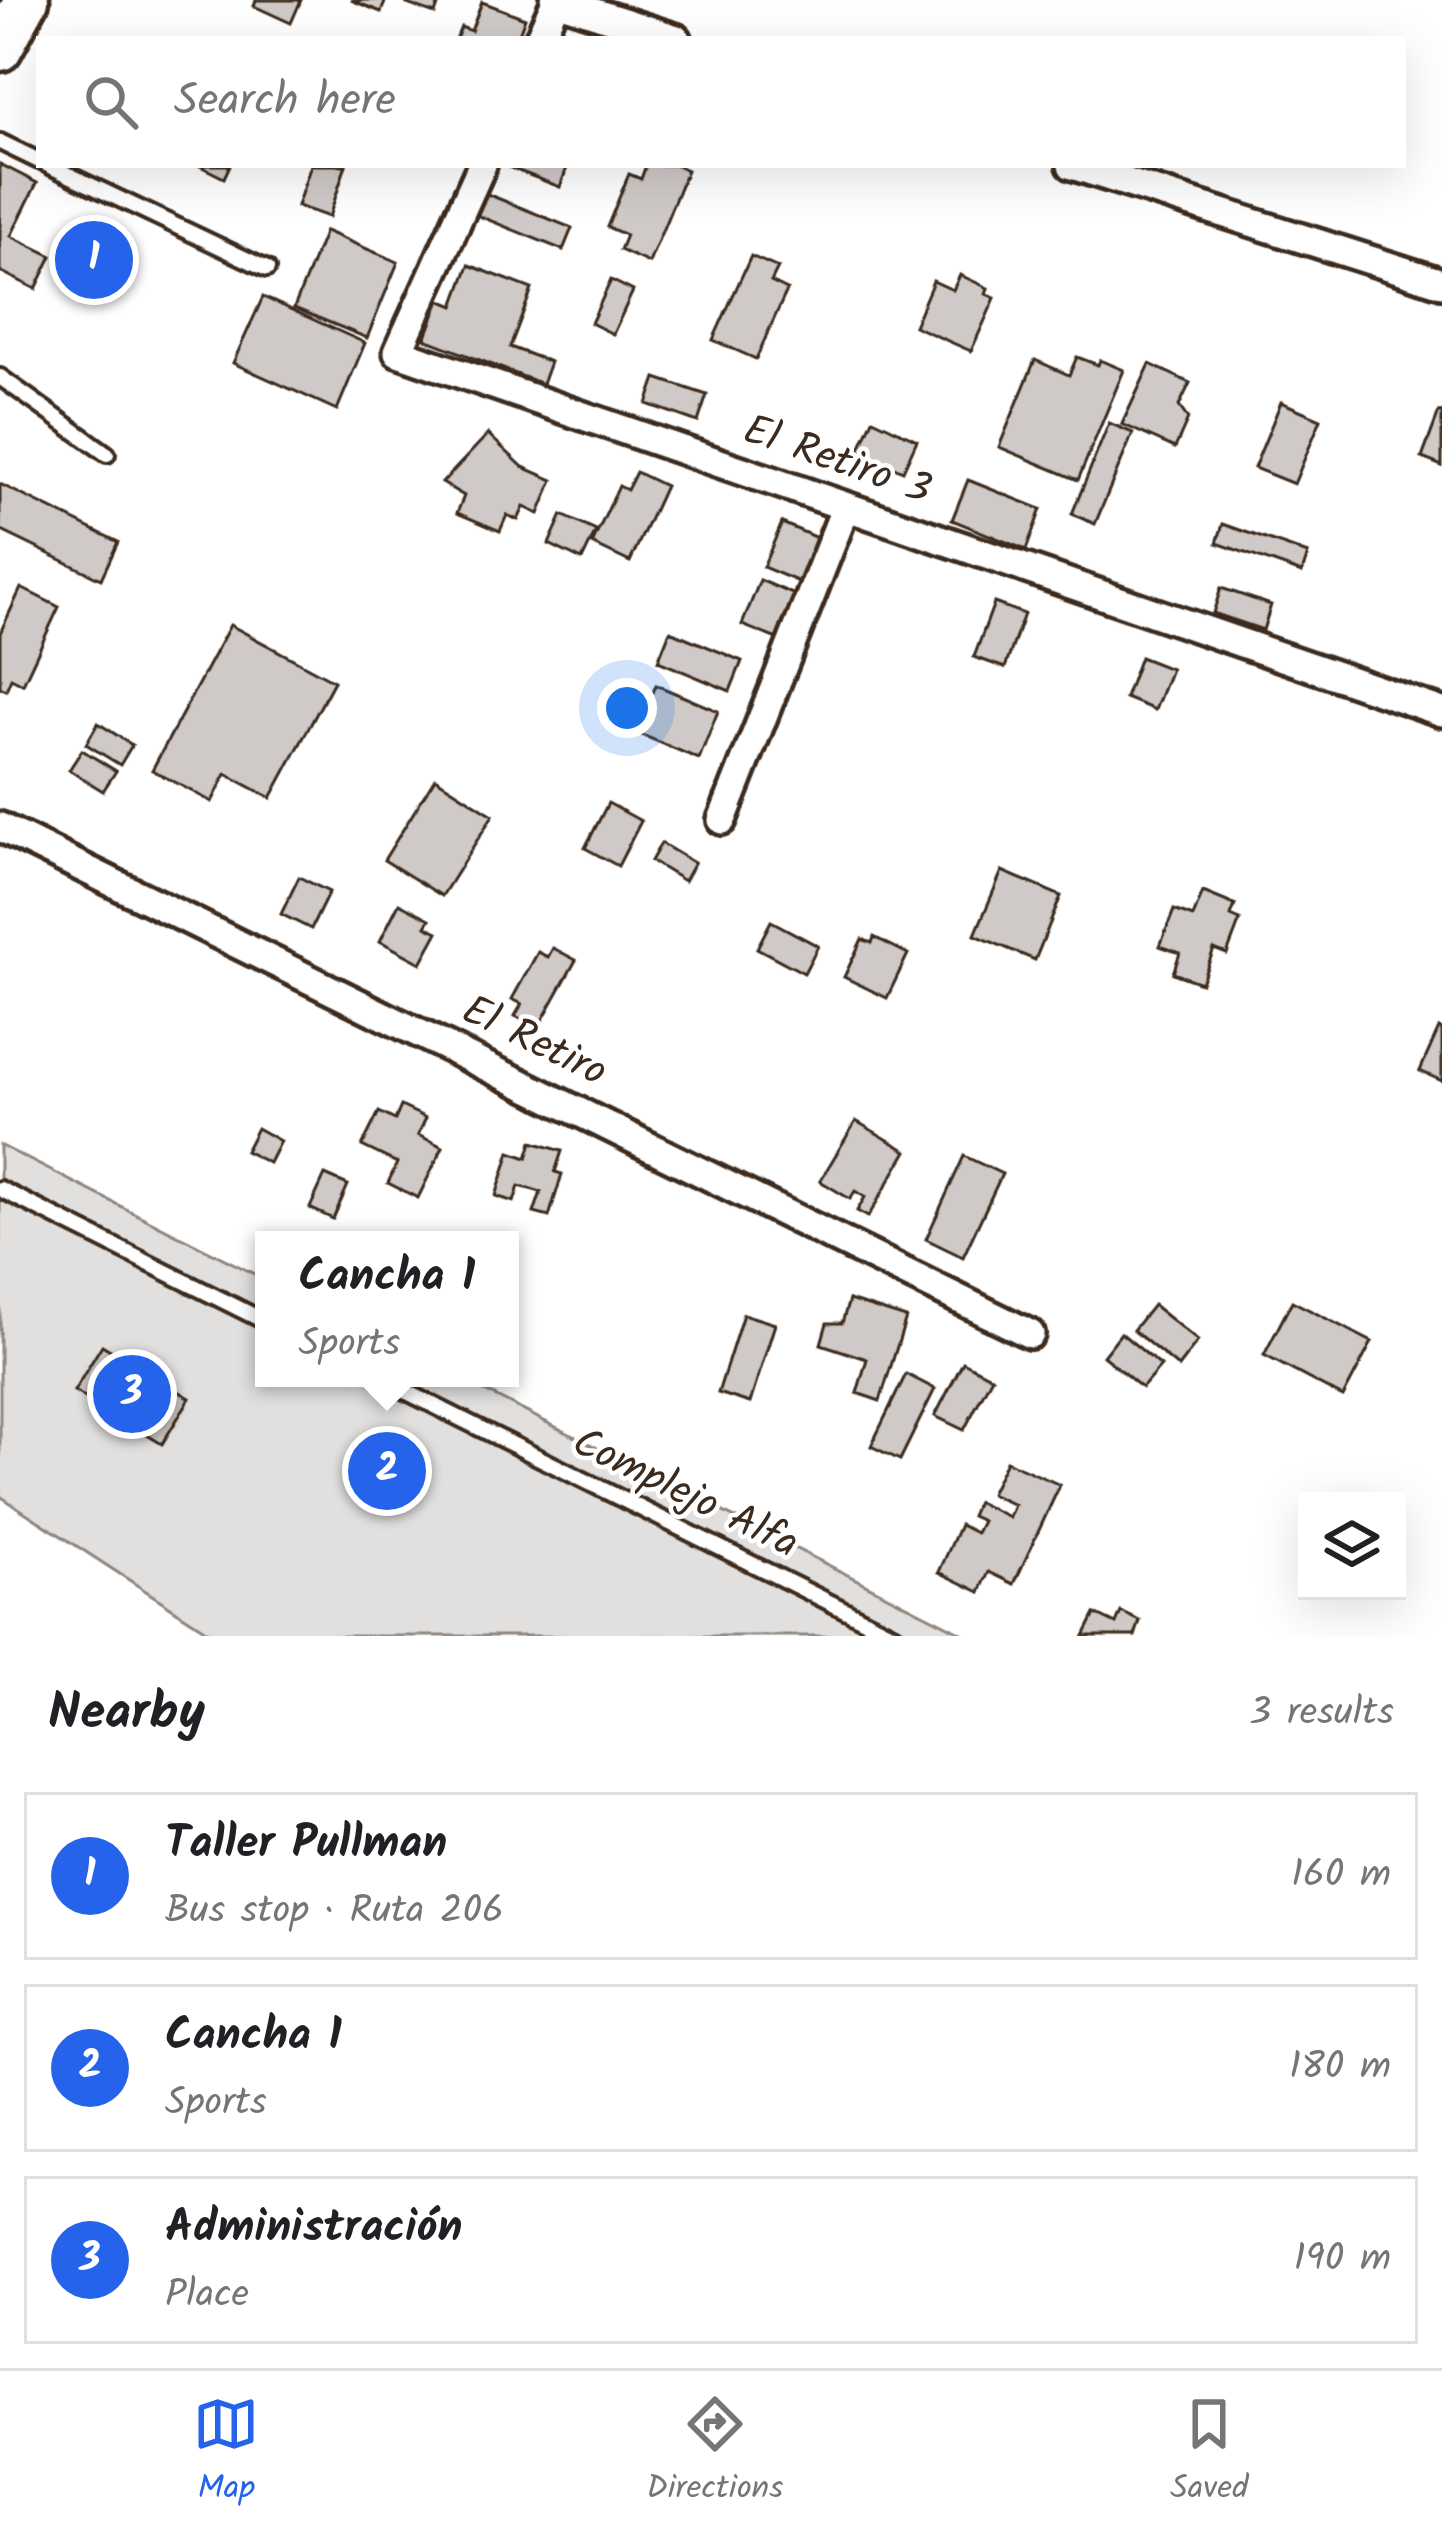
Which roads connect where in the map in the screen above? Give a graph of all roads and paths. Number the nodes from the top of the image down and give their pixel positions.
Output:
1 (27, 0) edge
2 (556, 0) edge
3 (540, 36) edge
4 (668, 36) edge
5 (0, 49) edge
6 (0, 142) edge
7 (36, 160) edge
8 (54, 168) edge
9 (481, 168) edge
10 (1081, 168) edge
11 (267, 269) dead end
12 (1442, 283) edge
13 (0, 377) edge
14 (107, 454) dead end
15 (845, 509) junction
16 (1442, 712) edge
17 (722, 820) dead end
18 (0, 826) edge
19 (0, 1189) edge
20 (255, 1316) edge
21 (1030, 1334) dead end
22 (398, 1387) edge
23 (898, 1636) edge

1 - 5 highway
2 - 3 street
2 - 4 street
6 - 7 lane
8 - 11 lane
9 - 15 street, El Retiro 3
10 - 12 street
13 - 14 lane
15 - 16 street, El Retiro 3
15 - 17 street
18 - 21 street, El Retiro
19 - 20 lane
22 - 23 lane, Complejo Alfa

